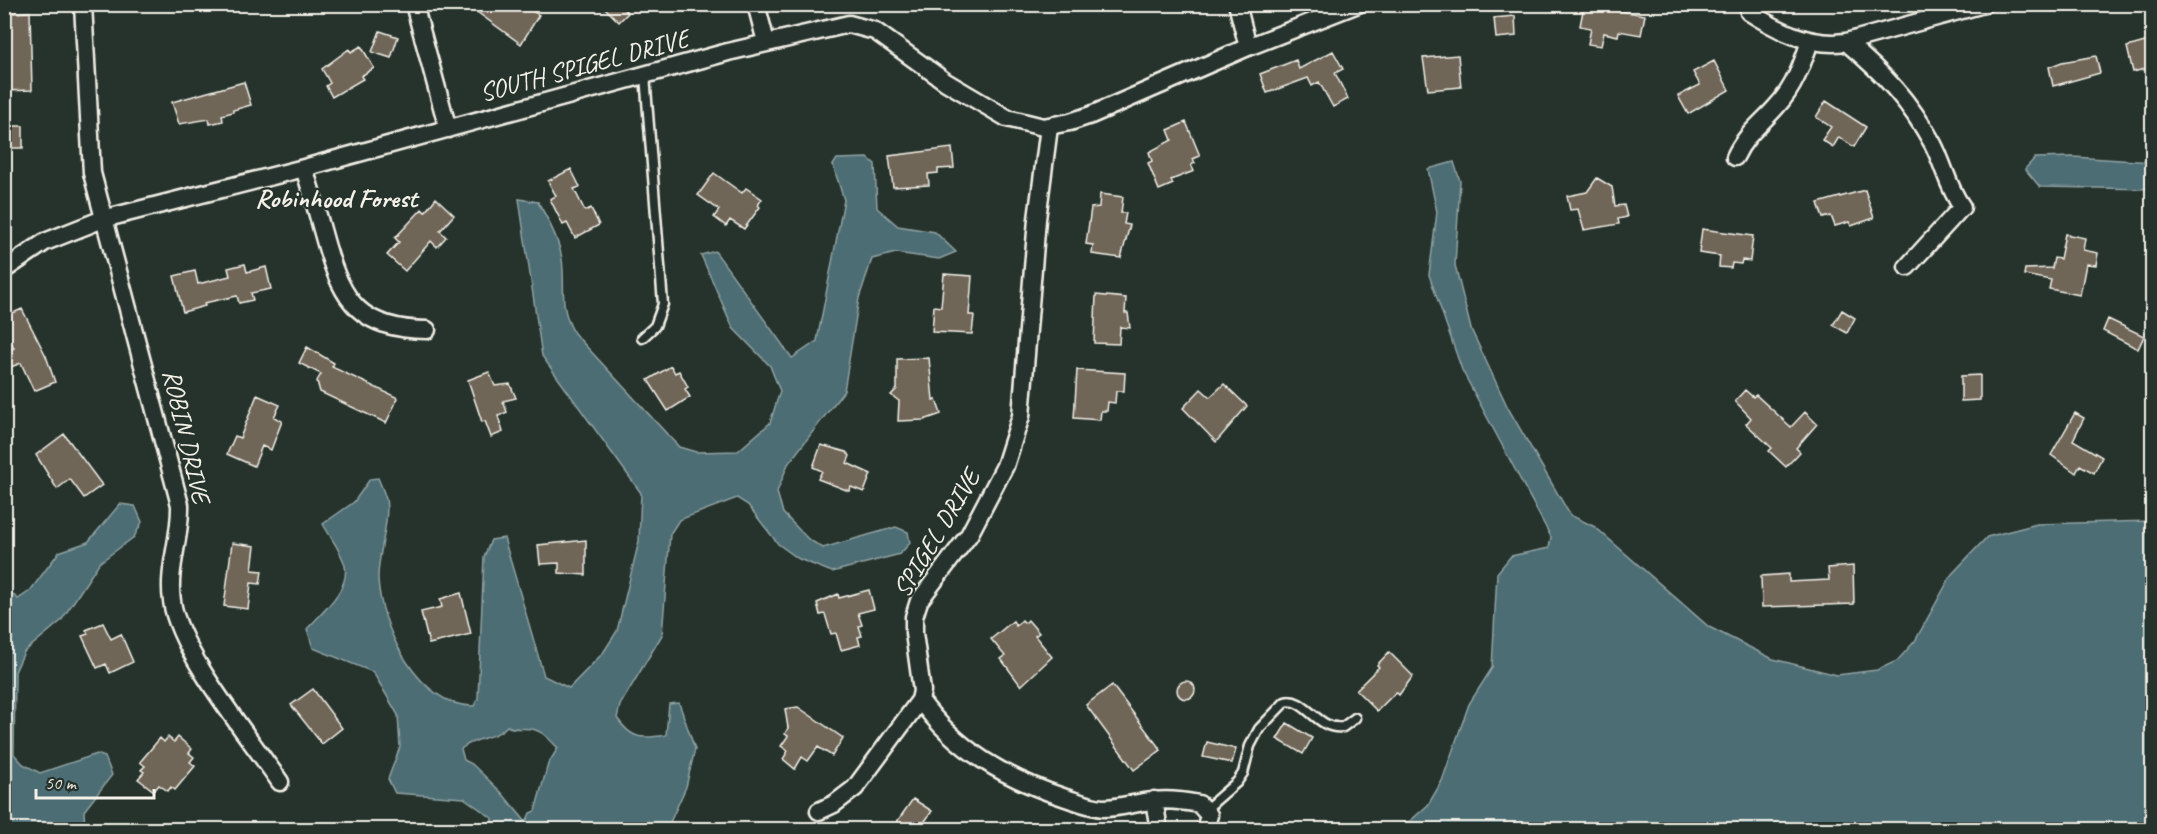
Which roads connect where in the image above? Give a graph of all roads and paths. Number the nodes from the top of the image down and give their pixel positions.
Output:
1 (83, 4) edge
2 (414, 4) edge
3 (756, 4) edge
4 (1238, 4) edge
5 (1358, 4) edge
6 (1984, 4) edge
7 (1746, 7) edge
8 (1330, 9) edge
9 (1810, 41) junction
10 (766, 42) junction
11 (1846, 42) junction
12 (1248, 46) junction
13 (645, 75) junction
14 (1050, 127) junction
15 (448, 129) junction
16 (1735, 157) dead end
17 (304, 168) junction
18 (103, 219) junction
19 (1907, 267) dead end
20 (4, 270) edge
21 (427, 330) dead end
22 (642, 338) dead end
23 (920, 700) junction
24 (1354, 718) dead end
25 (280, 782) dead end
26 (1154, 800) junction
27 (1206, 809) junction
28 (819, 811) dead end
29 (1159, 830) edge
30 (1205, 830) edge

1 - 18 street, ROBIN DRIVE
2 - 15 street
3 - 10 street
4 - 12 street
5 - 8 street, SOUTH SPIGEL DRIVE
6 - 11 street
7 - 9 street
8 - 12 street, SOUTH SPIGEL DRIVE
9 - 11 street
9 - 16 street
10 - 13 street, SOUTH SPIGEL DRIVE
10 - 14 street, SOUTH SPIGEL DRIVE
11 - 19 street
12 - 14 street, SOUTH SPIGEL DRIVE
13 - 15 street, SOUTH SPIGEL DRIVE
13 - 22 lane
14 - 23 street, SPIGEL DRIVE
15 - 17 street, SOUTH SPIGEL DRIVE
17 - 18 street, SOUTH SPIGEL DRIVE
17 - 21 street
18 - 20 street, SOUTH SPIGEL DRIVE
18 - 25 street, ROBIN DRIVE
23 - 26 street
23 - 28 street
24 - 27 lane
26 - 27 street
26 - 29 street
27 - 30 street

